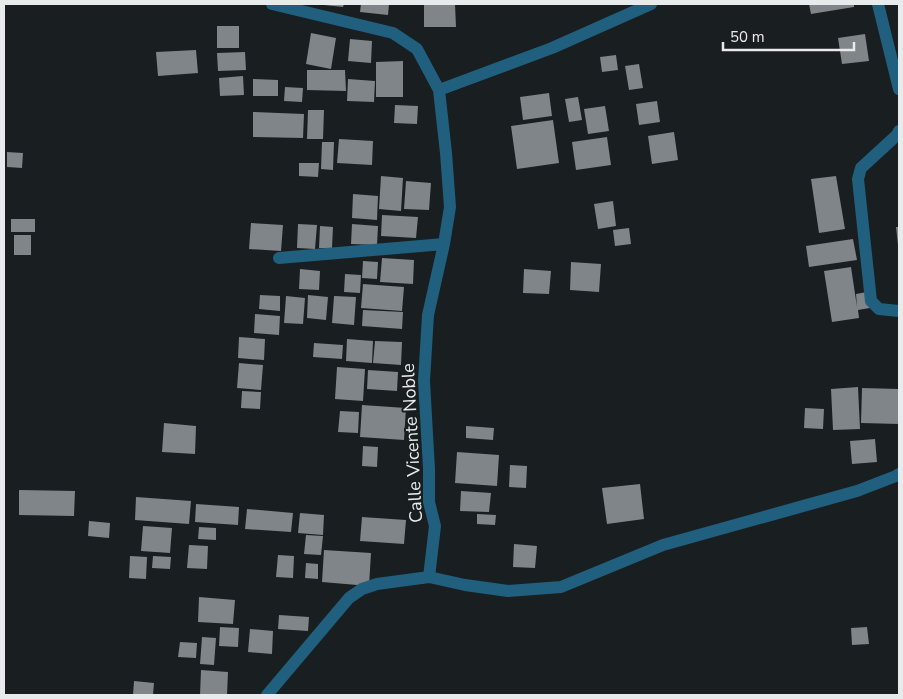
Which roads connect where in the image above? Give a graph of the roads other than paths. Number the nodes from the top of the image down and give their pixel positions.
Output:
1 (272, 4) edge
2 (651, 4) edge
3 (878, 4) edge
4 (899, 89) edge
5 (439, 90) junction
6 (899, 131) edge
7 (444, 244) junction
8 (279, 258) dead end
9 (899, 311) edge
10 (899, 474) edge
11 (429, 577) junction
12 (268, 695) edge

1 - 5 street, Calle Vicente Noble
2 - 5 street
3 - 4 street
5 - 7 street, Calle Vicente Noble
6 - 9 street
7 - 8 street
7 - 11 street, Calle Vicente Noble
10 - 11 street
11 - 12 street

